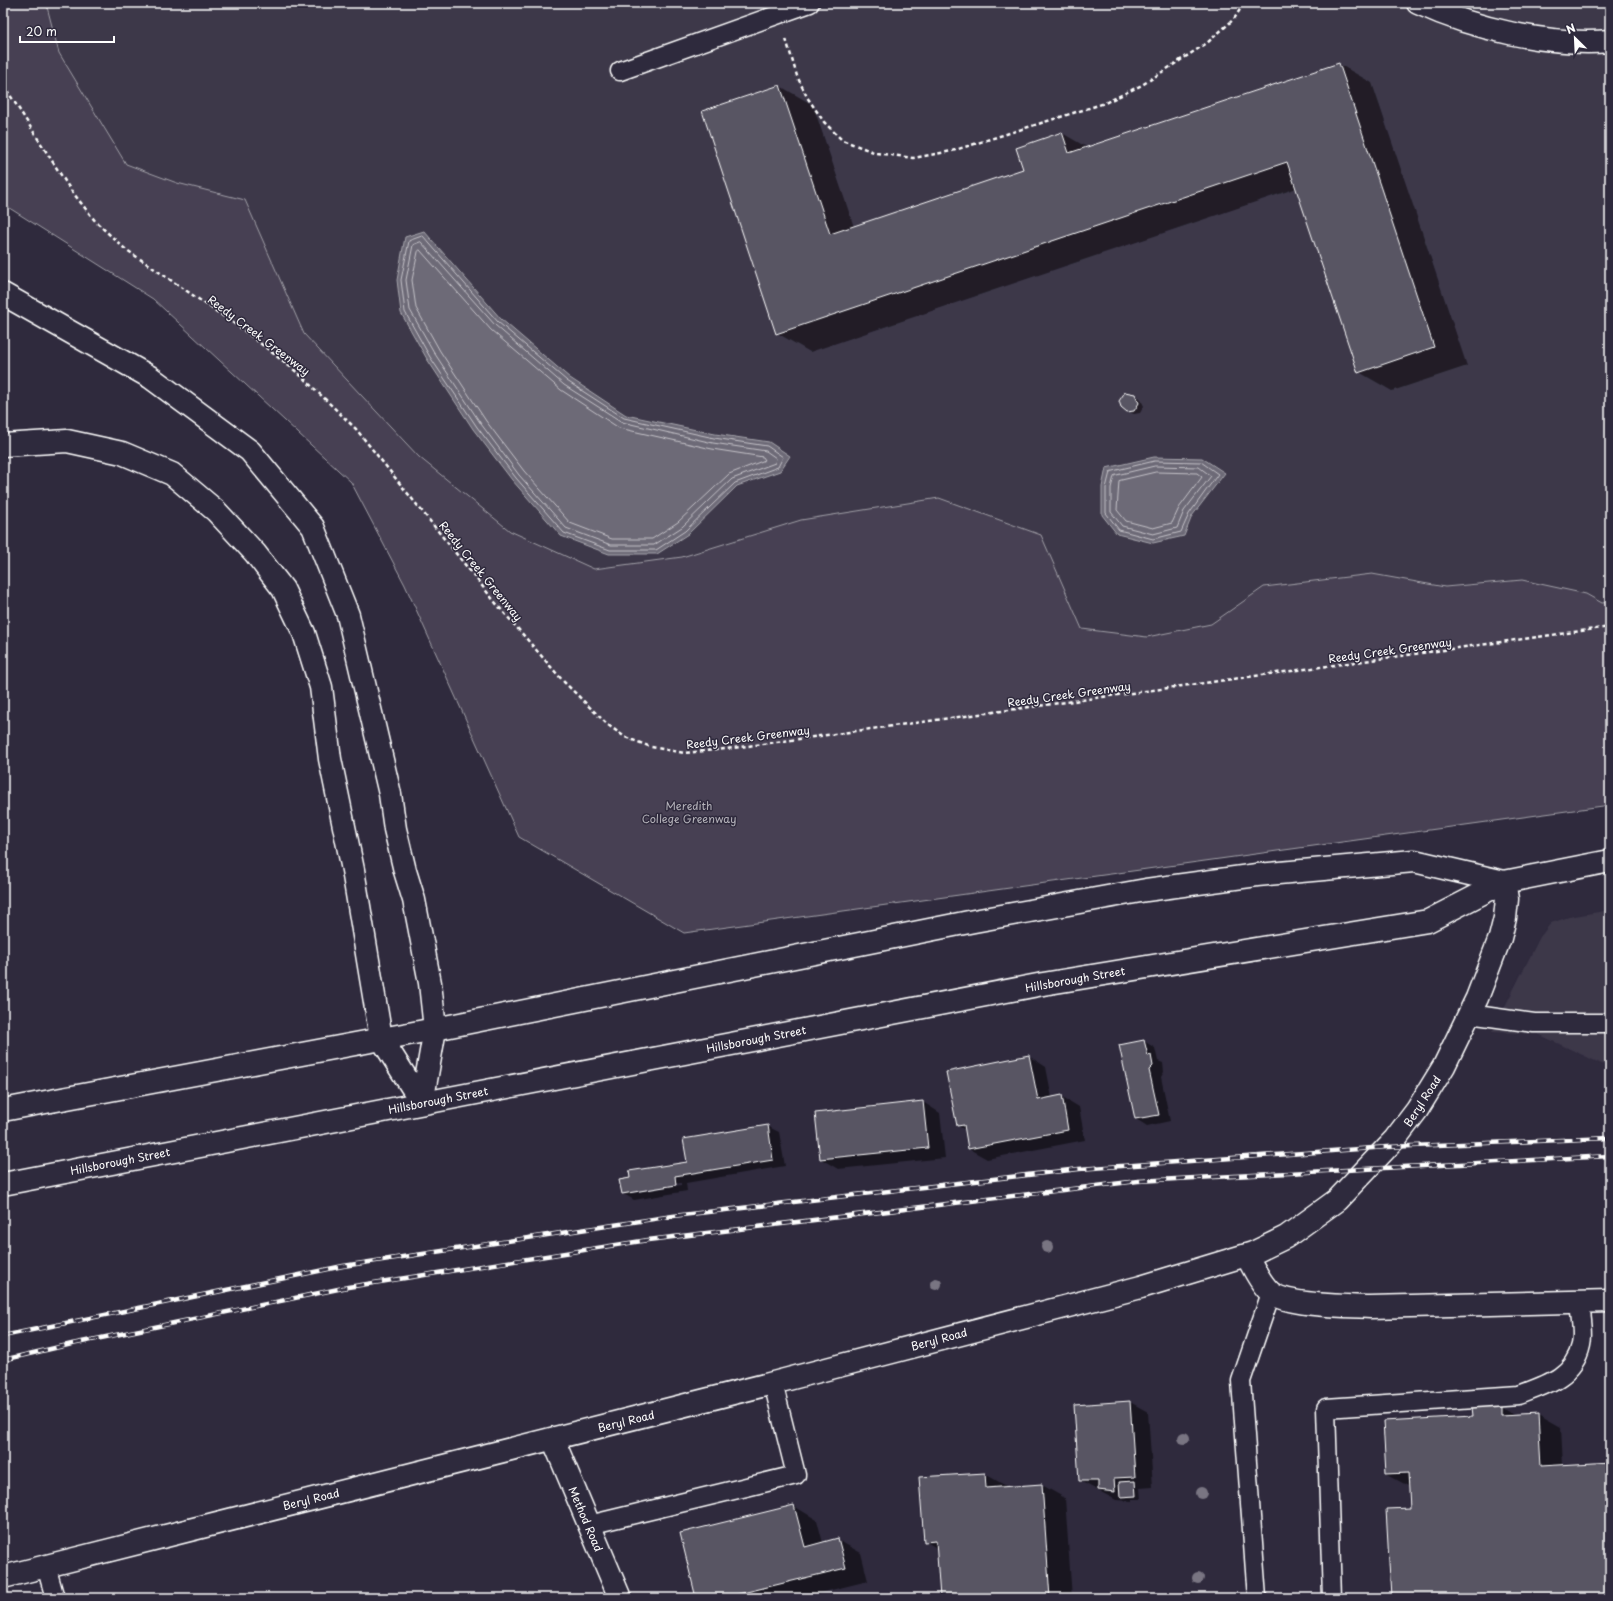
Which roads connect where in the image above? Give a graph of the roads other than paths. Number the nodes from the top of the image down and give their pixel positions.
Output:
1 (810, 3) edge
2 (1418, 3) edge
3 (1610, 41) edge
4 (620, 71) dead end
5 (3, 294) edge
6 (3, 445) edge
7 (1610, 861) edge
8 (1504, 882) junction
9 (1469, 1014) junction
10 (1610, 1023) edge
11 (435, 1029) junction
12 (380, 1038) junction
13 (422, 1103) junction
14 (3, 1110) edge
15 (3, 1184) edge
16 (1246, 1256) junction
17 (1271, 1293) junction
18 (1610, 1301) edge
19 (1579, 1302) junction
20 (773, 1383) junction
21 (553, 1439) junction
22 (589, 1525) junction
23 (46, 1566) junction
24 (3, 1577) edge
25 (55, 1598) edge
26 (620, 1598) edge
27 (1257, 1598) edge
28 (1332, 1598) edge

1 - 4 lane
2 - 3 main road
5 - 11 main road
6 - 12 main road
7 - 8 main road, Hillsborough Street
8 - 9 main road, Beryl Road
8 - 11 main road, Hillsborough Street
8 - 13 main road, Hillsborough Street
9 - 10 lane
9 - 16 main road, Beryl Road
11 - 12 main road, Hillsborough Street
11 - 13 main road
12 - 13 main road
12 - 14 main road, Hillsborough Street
13 - 15 main road, Hillsborough Street
16 - 17 main road
16 - 20 main road, Beryl Road
17 - 19 main road
17 - 27 lane
18 - 19 main road
19 - 28 lane
20 - 21 main road, Beryl Road
20 - 22 lane
21 - 22 main road, Method Road
21 - 23 main road, Beryl Road
22 - 26 main road, Method Road
23 - 24 main road, Beryl Road
23 - 25 lane

